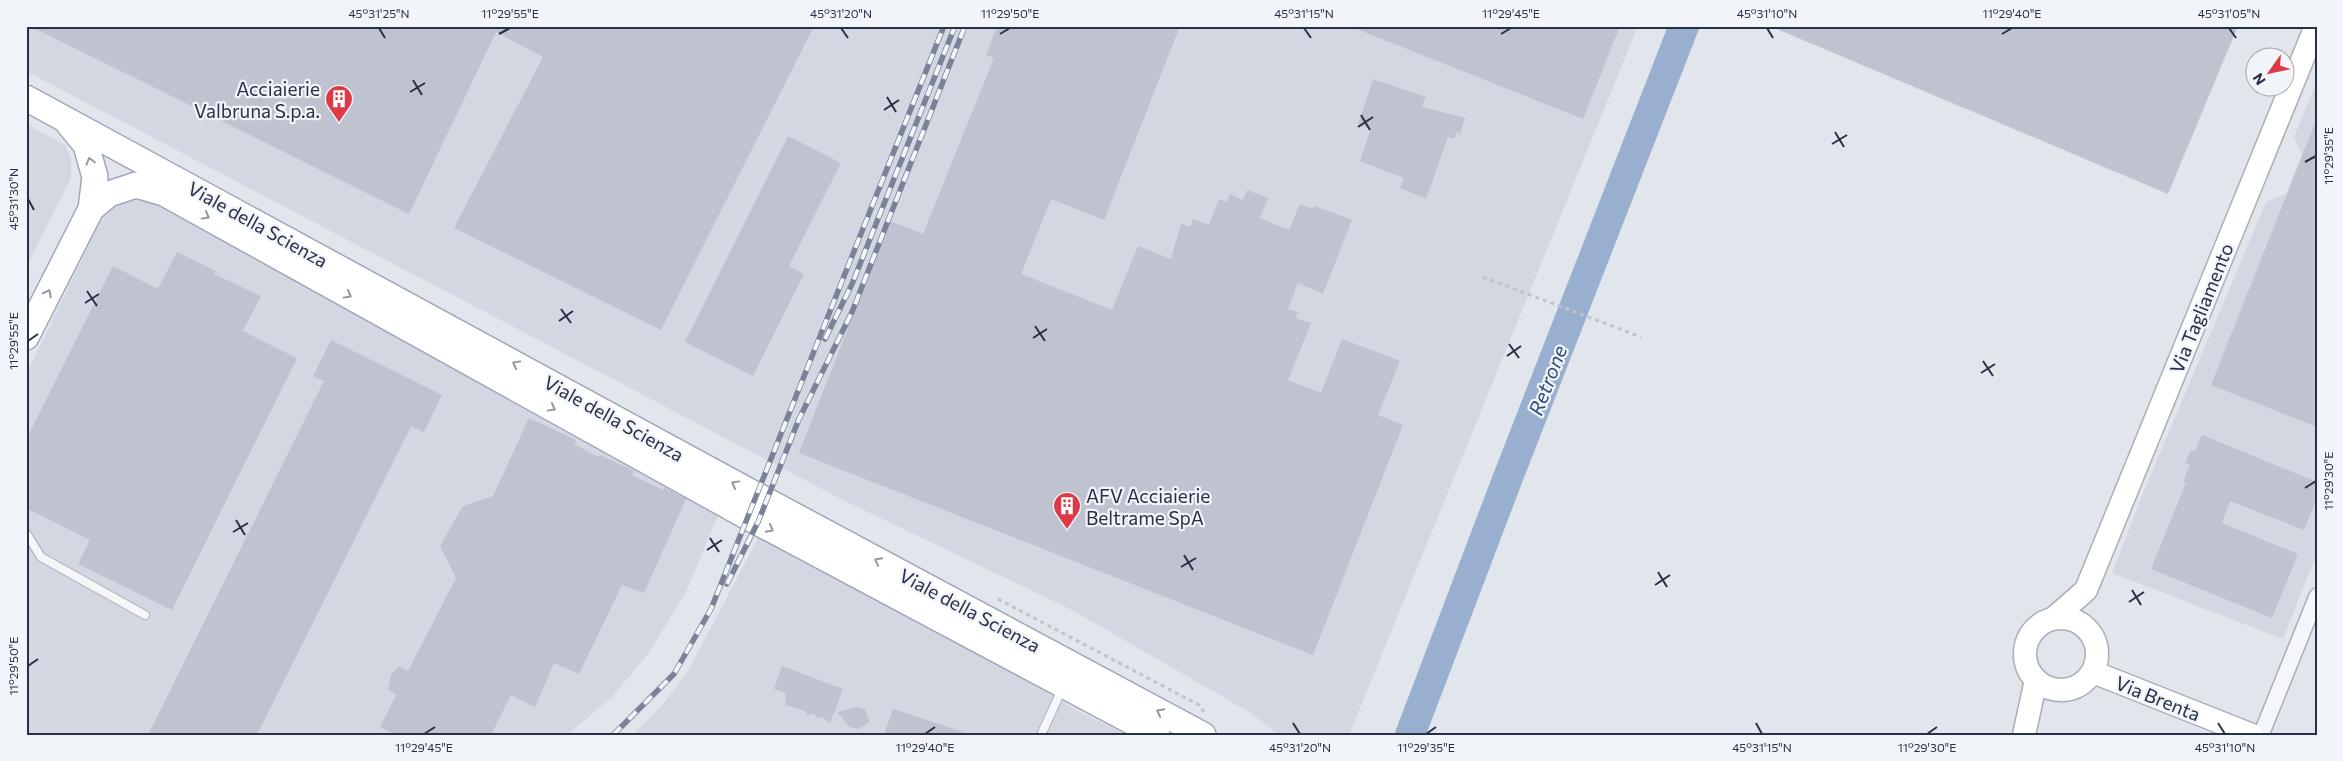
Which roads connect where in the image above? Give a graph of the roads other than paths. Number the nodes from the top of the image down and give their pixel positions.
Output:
1 (2316, 26) edge
2 (26, 98) edge
3 (63, 117) junction
4 (91, 209) junction
5 (26, 337) edge
6 (26, 532) edge
7 (2086, 590) junction
8 (2317, 596) edge
9 (145, 615) dead end
10 (2054, 618) junction
11 (2097, 647) junction
12 (2093, 672) junction
13 (2036, 680) junction
14 (1064, 685) junction
15 (2056, 690) junction
16 (1041, 735) edge
17 (1158, 735) edge
18 (1203, 735) edge
19 (2025, 735) edge
20 (2252, 735) edge
21 (2262, 735) edge

1 - 7 street, Via Tagliamento
2 - 3 main road, Viale della Scienza
4 -> 3 main road
18 -> 3 main road, Viale della Scienza
5 -> 4 main road
4 -> 14 main road, Viale della Scienza
6 - 9 lane
7 - 10 street, Via Tagliamento
7 - 11 street
8 - 21 street
10 - 11 street
10 - 13 street, Via Tagliamento
11 - 12 street
12 - 15 street
12 - 20 street, Via Brenta
13 - 15 street
13 - 19 street
14 - 16 lane
14 - 17 main road, Viale della Scienza
15 - 19 street

